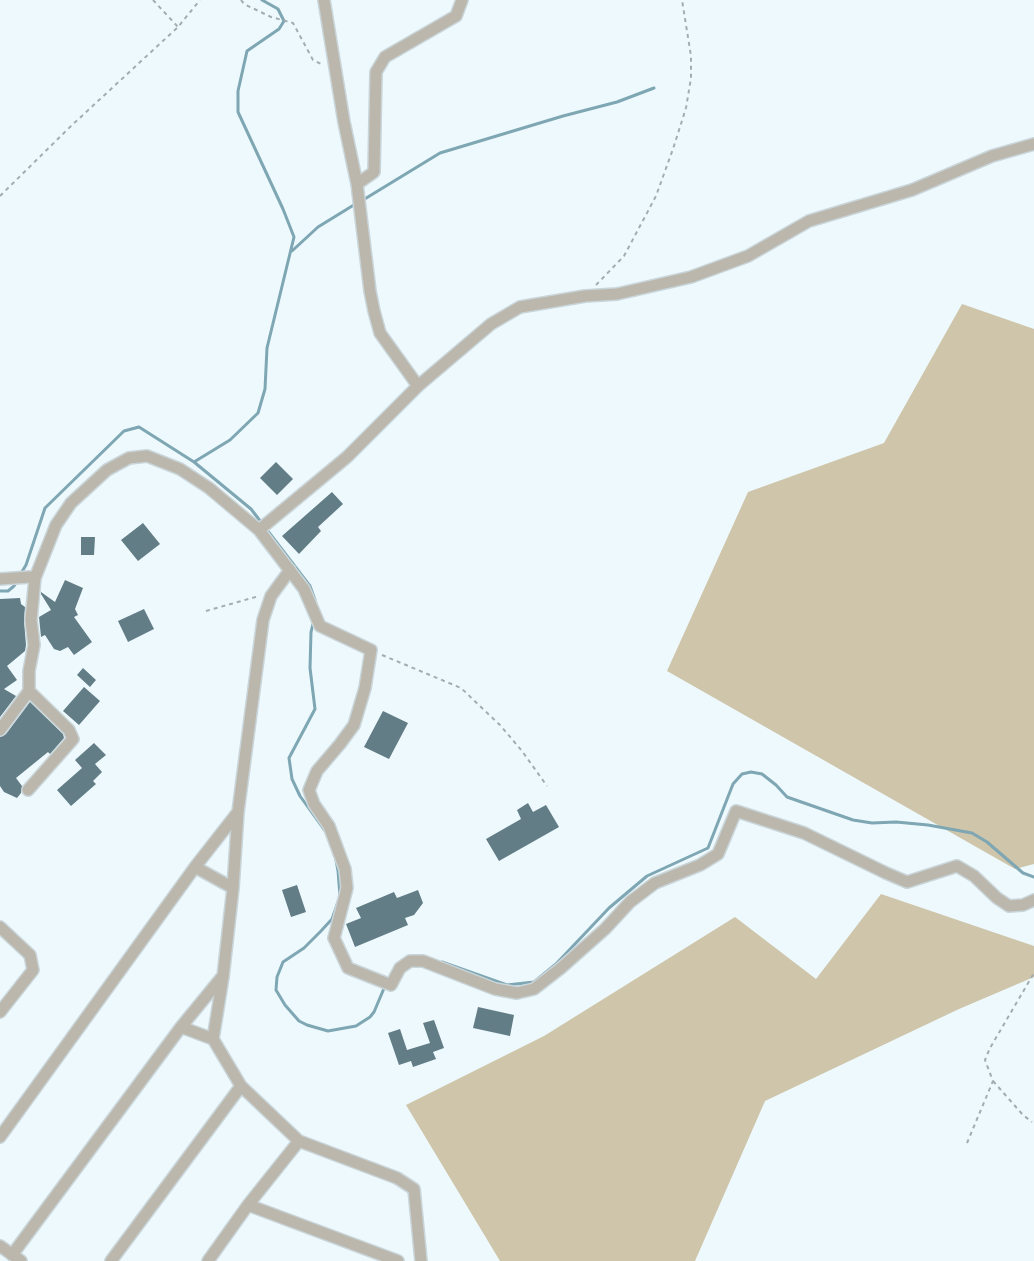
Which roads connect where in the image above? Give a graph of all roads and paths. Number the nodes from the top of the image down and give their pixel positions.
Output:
1 (153, 0) edge
2 (200, 0) edge
3 (242, 0) edge
4 (324, 0) edge
5 (462, 0) edge
6 (682, 0) edge
7 (178, 27) junction
8 (334, 70) junction
9 (1034, 144) edge
10 (357, 184) junction
11 (0, 196) edge
12 (585, 296) junction
13 (418, 386) junction
14 (260, 530) junction
15 (290, 570) junction
16 (32, 578) junction
17 (0, 579) edge
18 (271, 596) junction
19 (206, 611) dead end
20 (371, 650) junction
21 (29, 691) junction
22 (0, 730) edge
23 (547, 786) dead end
24 (28, 790) dead end
25 (238, 812) junction
26 (195, 868) junction
27 (233, 888) junction
28 (1034, 900) edge
29 (0, 927) edge
30 (1034, 973) edge
31 (222, 977) junction
32 (0, 1012) edge
33 (181, 1027) junction
34 (213, 1039) junction
35 (993, 1081) junction
36 (241, 1086) junction
37 (1032, 1122) dead end
38 (0, 1138) edge
39 (299, 1141) junction
40 (967, 1143) dead end
41 (248, 1205) junction
42 (0, 1246) edge
43 (16, 1258) edge
44 (110, 1261) edge
45 (208, 1261) edge
46 (398, 1261) edge
47 (421, 1261) edge

1 - 7 path
2 - 7 path
3 - 8 path
4 - 8 street
5 - 10 street
6 - 12 path
7 - 11 path
8 - 10 street
9 - 12 street
10 - 13 street
12 - 13 street
13 - 14 street
14 - 15 street
14 - 16 street
15 - 18 street
15 - 20 street
16 - 17 street
16 - 21 street
18 - 19 path
18 - 25 street
20 - 23 path
20 - 28 street
21 - 22 street
21 - 24 street
25 - 26 street
25 - 27 street
26 - 27 street
26 - 38 street
27 - 31 street
29 - 32 street
30 - 35 path
31 - 33 street
31 - 34 street
33 - 34 street
33 - 43 street
34 - 36 street
35 - 37 path
35 - 40 path
36 - 39 street
36 - 44 street
39 - 41 street
39 - 47 street
41 - 45 street
41 - 46 street
42 - 43 street

